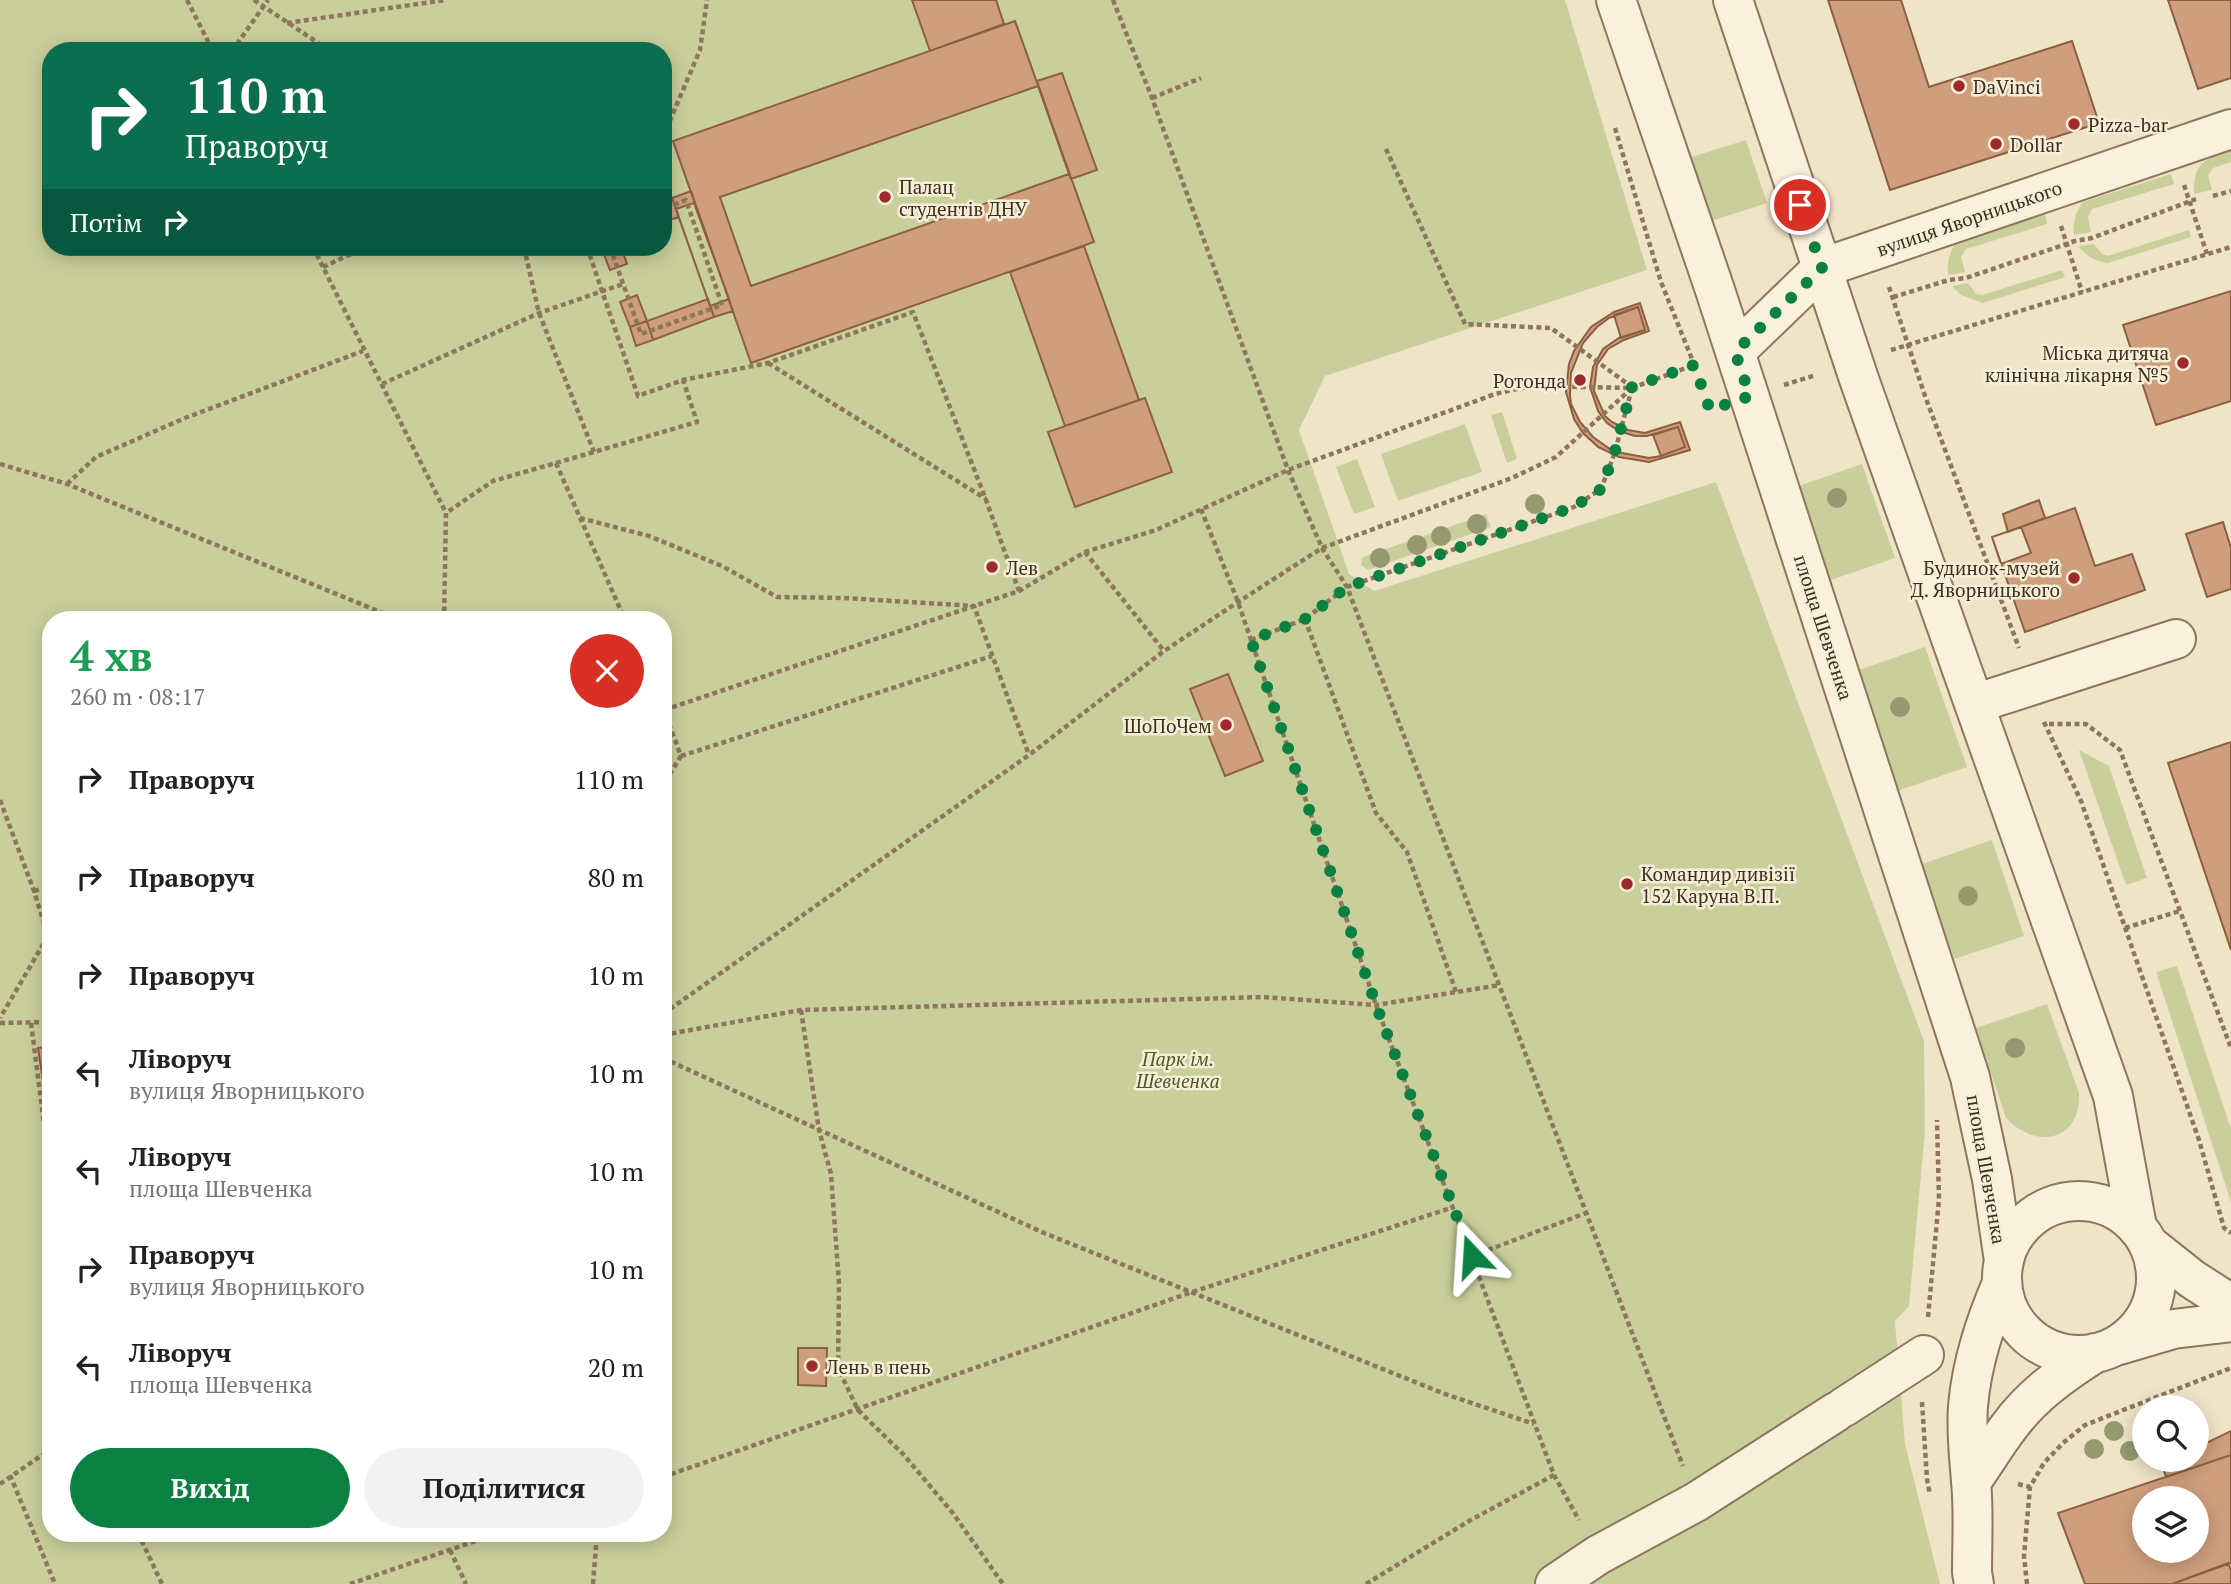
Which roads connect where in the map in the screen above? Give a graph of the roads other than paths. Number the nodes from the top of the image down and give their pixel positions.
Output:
1 (1616, 0) edge
2 (1733, 0) edge
3 (2231, 129) edge
4 (1822, 268) junction
5 (1735, 352) junction
6 (2176, 639) dead end
7 (1974, 704) junction
8 (2142, 1236) junction
9 (2003, 1272) junction
10 (2231, 1304) edge
11 (2231, 1322) edge
12 (2104, 1350) junction
13 (1924, 1355) road end
14 (1971, 1482) junction
15 (1555, 1584) edge
16 (1974, 1584) edge

1 - 5 street, площа Шевченка
2 - 4 street
3 - 4 street, вулиця Яворницького
4 - 5 street, вулиця Яворницького
4 - 7 street
5 - 9 street, площа Шевченка
6 - 7 street
7 - 8 street
8 - 9 street
8 - 10 street
8 - 12 street
9 - 12 street
9 - 14 street
11 - 12 street
12 - 14 street
13 - 15 street
14 - 16 street

